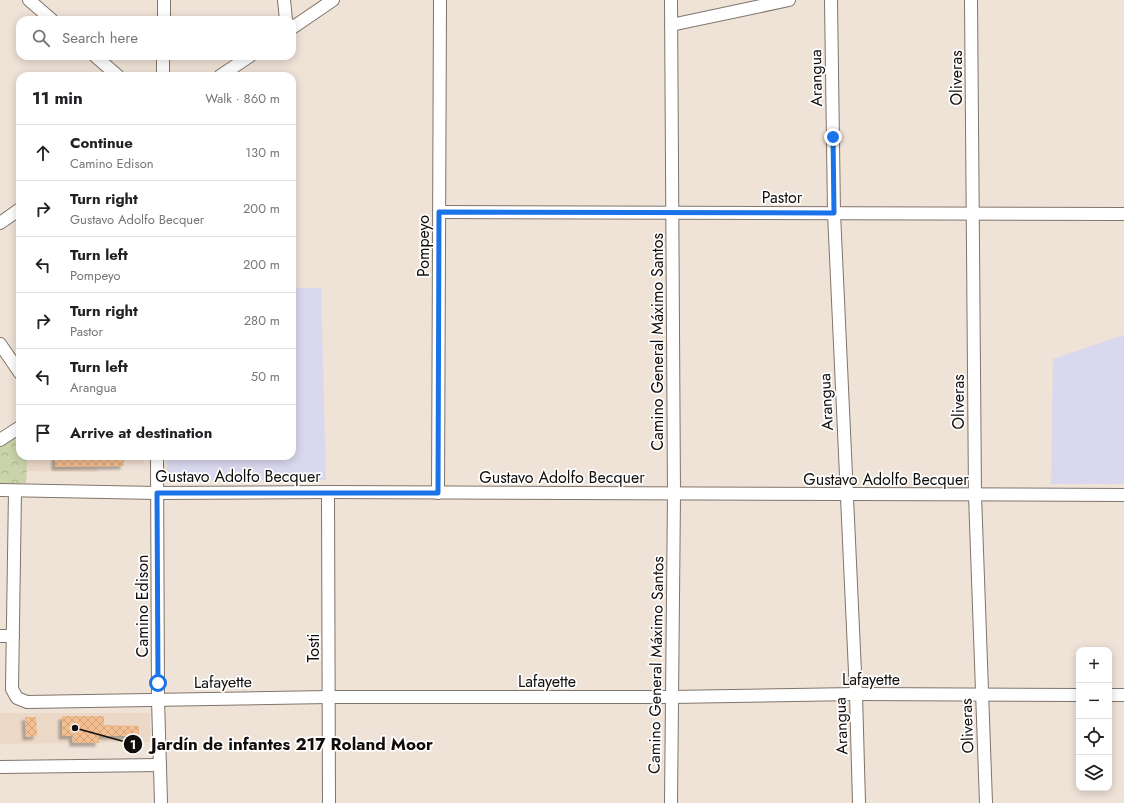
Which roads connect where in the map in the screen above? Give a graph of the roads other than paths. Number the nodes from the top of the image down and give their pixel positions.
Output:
1 (29, 0) edge
2 (164, 0) edge
3 (284, 0) edge
4 (333, 0) edge
5 (440, 0) edge
6 (671, 0) edge
7 (789, 0) edge
8 (831, 0) edge
9 (971, 0) edge
10 (47, 16) edge
11 (164, 16) edge
12 (286, 16) edge
13 (296, 25) edge
14 (671, 25) junction
15 (100, 60) edge
16 (163, 60) edge
17 (244, 60) edge
18 (113, 72) edge
19 (163, 72) edge
20 (226, 72) edge
21 (16, 212) edge
22 (439, 212) junction
23 (672, 213) junction
24 (834, 213) junction
25 (973, 214) junction
26 (1124, 214) edge
27 (0, 223) edge
28 (0, 344) edge
29 (16, 367) edge
30 (16, 430) edge
31 (0, 440) edge
32 (157, 460) edge
33 (0, 490) edge
34 (15, 491) junction
35 (328, 492) junction
36 (157, 493) junction
37 (438, 493) junction
38 (674, 494) junction
39 (847, 494) junction
40 (974, 495) junction
41 (1124, 495) edge
42 (0, 636) edge
43 (13, 636) junction
44 (856, 694) junction
45 (1076, 695) edge
46 (1112, 695) edge
47 (1124, 695) edge
48 (982, 696) junction
49 (329, 697) junction
50 (671, 697) junction
51 (158, 699) junction
52 (160, 765) junction
53 (0, 767) edge
54 (161, 803) edge
55 (329, 803) edge
56 (671, 803) edge
57 (859, 803) edge
58 (986, 803) edge

1 - 10 street
2 - 11 street
3 - 12 street
4 - 13 street
5 - 22 street, Pompeyo
6 - 14 street, Camino General Máximo Santos
7 - 14 street
8 - 24 street, Arangua
9 - 25 street, Oliveras
14 - 23 street, Camino General Máximo Santos
15 - 18 street
16 - 19 street
17 - 20 street
21 - 27 street
22 - 23 street, Pastor
22 - 37 street, Pompeyo
23 - 24 street, Pastor
23 - 38 street, Camino General Máximo Santos
24 - 25 street, Pastor
24 - 39 street, Arangua
25 - 26 street, Pastor
25 - 40 street, Oliveras
28 - 29 street
30 - 31 street
32 - 36 street, Camino Edison
33 - 34 street, Gustavo Adolfo Becquer
34 - 36 street, Gustavo Adolfo Becquer
34 - 43 street
35 - 36 street, Gustavo Adolfo Becquer
35 - 37 street, Gustavo Adolfo Becquer
35 - 49 street, Tosti
36 - 51 street, Camino Edison
37 - 38 street, Gustavo Adolfo Becquer
38 - 39 street, Gustavo Adolfo Becquer
38 - 50 street, Camino General Máximo Santos
39 - 40 street, Gustavo Adolfo Becquer
39 - 44 street, Arangua
40 - 41 street, Gustavo Adolfo Becquer
40 - 48 street, Oliveras
42 - 43 street
43 - 51 street, Lafayette
44 - 48 street, Lafayette
44 - 50 street, Lafayette
44 - 57 street, Arangua
45 - 48 street, Lafayette
46 - 47 street
48 - 58 street, Oliveras
49 - 50 street, Lafayette
49 - 51 street, Lafayette
49 - 55 street, Tosti
50 - 56 street, Camino General Máximo Santos
51 - 52 street, Camino Edison
52 - 53 street
52 - 54 street, Camino Edison

